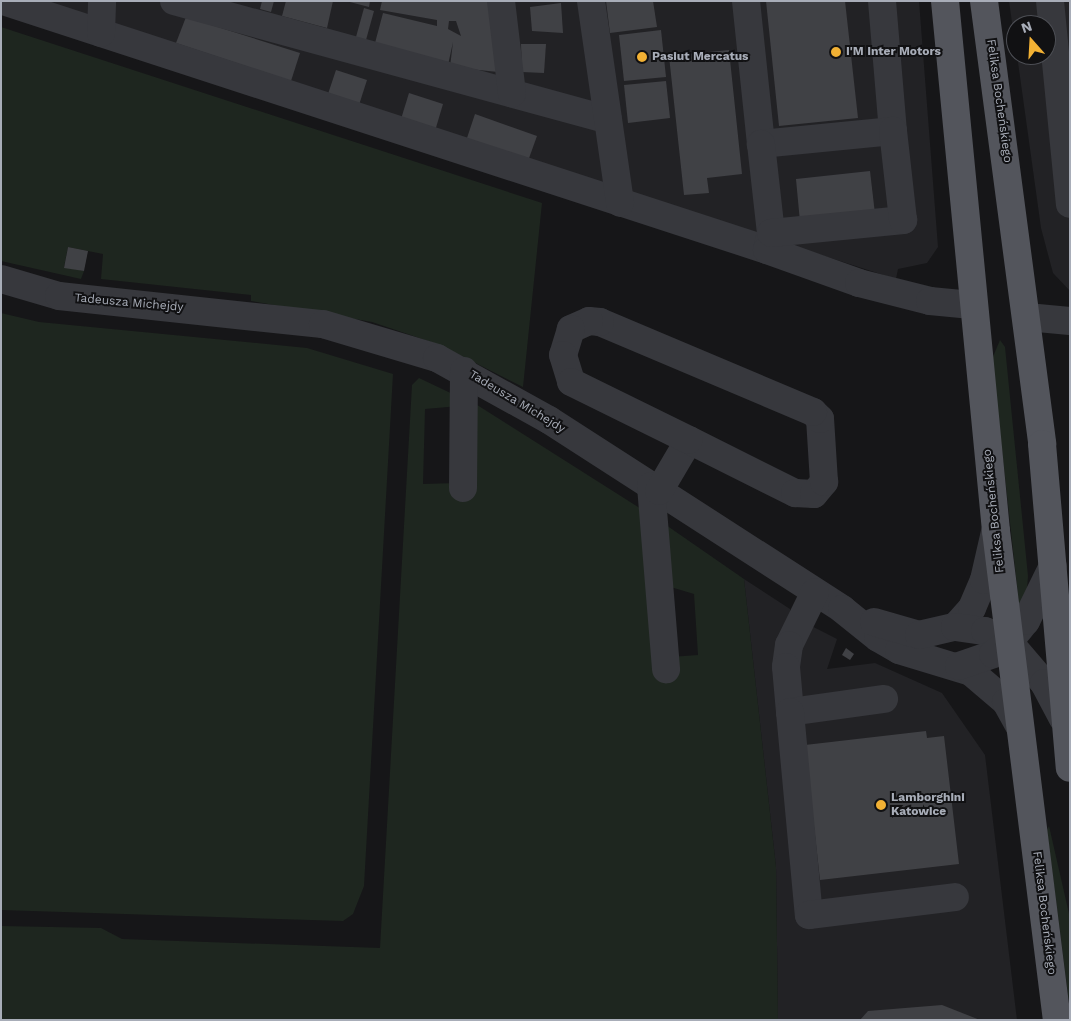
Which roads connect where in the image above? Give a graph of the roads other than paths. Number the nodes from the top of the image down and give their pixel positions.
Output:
1 (3, 1) edge
2 (102, 1) edge
3 (174, 1) edge
4 (501, 1) edge
5 (591, 1) edge
6 (746, 1) edge
7 (882, 1) edge
8 (945, 1) edge
9 (984, 1) edge
10 (1050, 1) edge
11 (206, 6) edge
12 (101, 32) junction
13 (512, 93) junction
14 (1065, 101) edge
15 (608, 120) junction
16 (893, 131) junction
17 (762, 144) junction
18 (620, 203) junction
19 (1070, 204) edge
20 (769, 241) junction
21 (1, 279) edge
22 (972, 305) junction
23 (1027, 317) junction
24 (1070, 321) edge
25 (464, 370) junction
26 (689, 440) junction
27 (463, 488) dead end
28 (655, 489) junction
29 (996, 531) junction
30 (1053, 566) junction
31 (815, 592) junction
32 (842, 609) junction
33 (956, 627) junction
34 (1009, 642) junction
35 (959, 666) junction
36 (666, 669) dead end
37 (884, 699) dead end
38 (790, 712) junction
39 (1063, 718) junction
40 (1020, 727) junction
41 (1070, 768) edge
42 (955, 897) dead end
43 (1057, 1020) edge

1 - 12 street
2 - 12 street
3 - 11 street
4 - 13 street
5 - 15 street
6 - 17 street
7 - 16 street
8 - 22 main road, Feliksa Bocheńskiego
9 - 23 main road, Feliksa Bocheńskiego
10 - 14 street
11 - 13 street
12 - 18 street
13 - 15 street
14 - 19 street
15 - 18 street
16 - 17 street
16 - 20 street
17 - 20 street
18 - 20 street
20 - 22 street
21 - 25 street, Tadeusza Michejdy
22 - 29 main road, Feliksa Bocheńskiego
23 - 24 street
23 - 30 main road, Feliksa Bocheńskiego
25 - 27 street
25 - 28 street, Tadeusza Michejdy
26 - 26 street
26 - 28 street
28 - 31 street, Tadeusza Michejdy
28 - 36 street
29 - 33 street
29 - 34 main road, Feliksa Bocheńskiego
30 - 34 street
30 - 39 main road, Feliksa Bocheńskiego
31 - 32 street, Tadeusza Michejdy
31 - 38 street
32 - 33 street, Tadeusza Michejdy
32 - 35 street, Tadeusza Michejdy
33 - 34 street, Tadeusza Michejdy
34 - 35 street
34 - 39 street, Tadeusza Michejdy
34 - 40 main road, Feliksa Bocheńskiego
35 - 40 street, Tadeusza Michejdy
37 - 38 street
38 - 42 street
39 - 41 main road, Feliksa Bocheńskiego
40 - 43 main road, Feliksa Bocheńskiego

